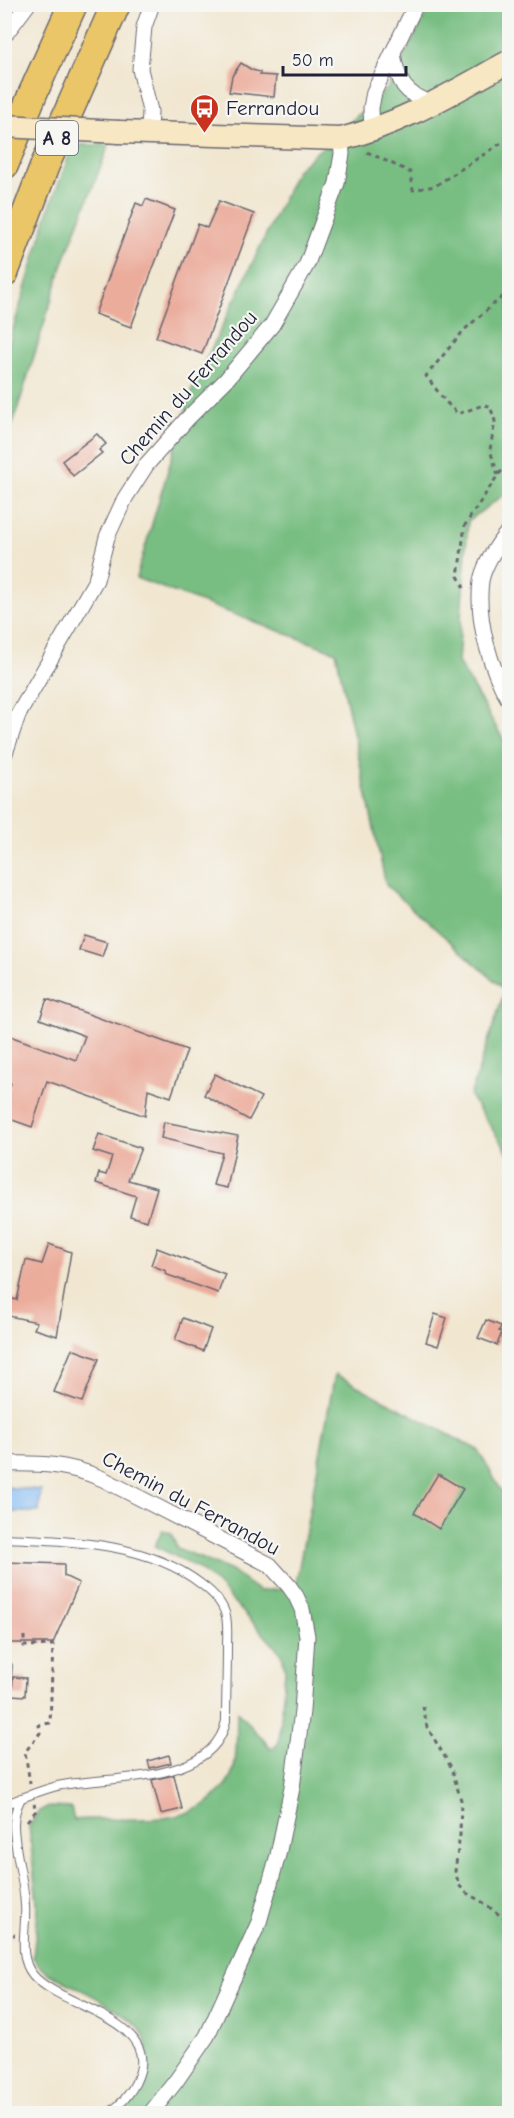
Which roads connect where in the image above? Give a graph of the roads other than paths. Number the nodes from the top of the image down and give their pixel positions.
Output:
1 (28, 4) edge
2 (73, 4) edge
3 (116, 4) edge
4 (153, 4) edge
5 (416, 4) edge
6 (4, 36) edge
7 (393, 54) junction
8 (510, 61) edge
9 (432, 104) junction
10 (4, 126) edge
11 (372, 131) junction
12 (149, 132) junction
13 (341, 139) junction
14 (4, 165) edge
15 (4, 273) edge
16 (510, 529) edge
17 (510, 702) edge
18 (4, 756) edge
19 (4, 1464) edge
20 (4, 1538) edge
21 (4, 1666) edge
22 (4, 1718) edge
23 (21, 1798) junction
24 (4, 1805) edge
25 (108, 2114) edge
26 (150, 2114) edge

1 - 6 street
2 - 14 highway, A 8
3 - 15 highway, A 8
4 - 12 street
5 - 7 street
7 - 9 street
7 - 11 street
8 - 9 main road
9 - 11 main road
10 - 12 main road, bridge
11 - 13 main road
12 - 13 main road
13 - 18 street, Chemin du Ferrandou
16 - 17 street
19 - 26 street, Chemin du Ferrandou
20 - 23 lane
21 - 22 lane
23 - 24 lane
23 - 25 lane

